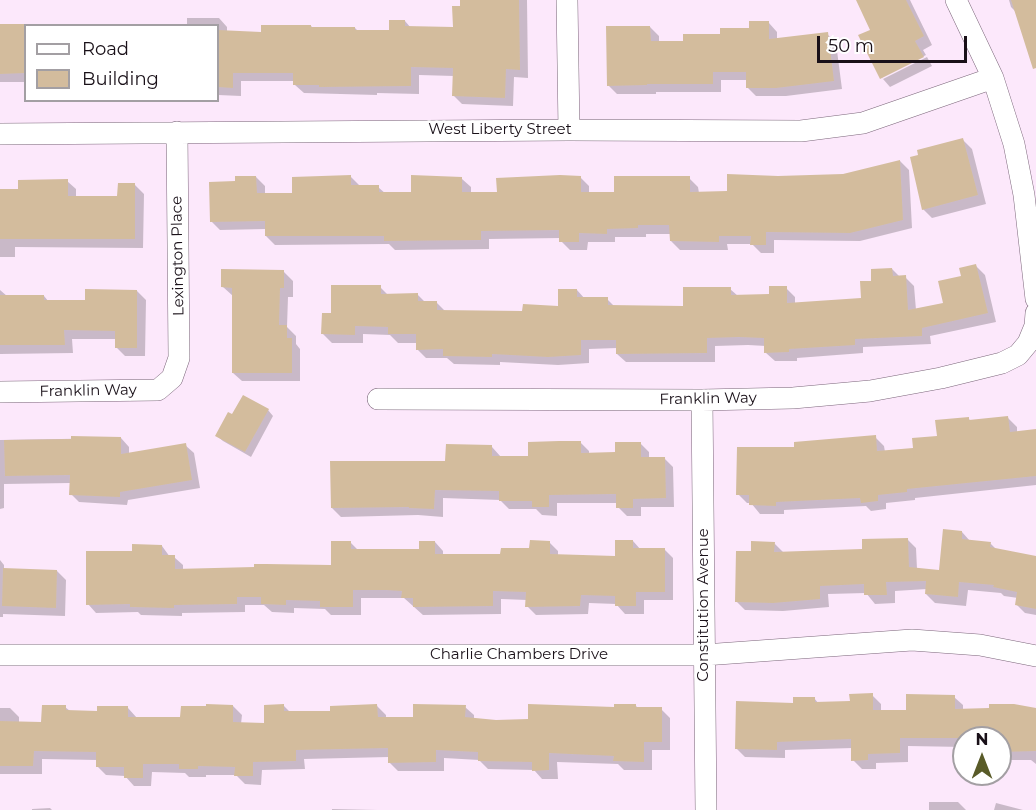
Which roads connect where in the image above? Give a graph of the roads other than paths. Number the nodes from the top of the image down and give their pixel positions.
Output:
1 (567, 0) edge
2 (956, 0) edge
3 (993, 78) junction
4 (569, 130) junction
5 (177, 132) junction
6 (0, 134) edge
7 (1036, 299) edge
8 (1036, 313) edge
9 (172, 378) joint
10 (0, 392) edge
11 (378, 399) dead end
12 (702, 400) junction
13 (0, 655) edge
14 (704, 655) junction
15 (1036, 656) edge
16 (706, 810) edge

1 - 4 street
2 - 3 street
3 - 4 street, West Liberty Street
3 - 7 street
4 - 5 street, West Liberty Street
5 - 6 street, West Liberty Street
5 - 9 street, Lexington Place
8 - 12 street, Franklin Way
9 - 10 street, Franklin Way
11 - 12 street, Franklin Way
12 - 14 street, Constitution Avenue
13 - 14 street, Charlie Chambers Drive
14 - 15 street, Charlie Chambers Drive
14 - 16 street, Constitution Avenue

